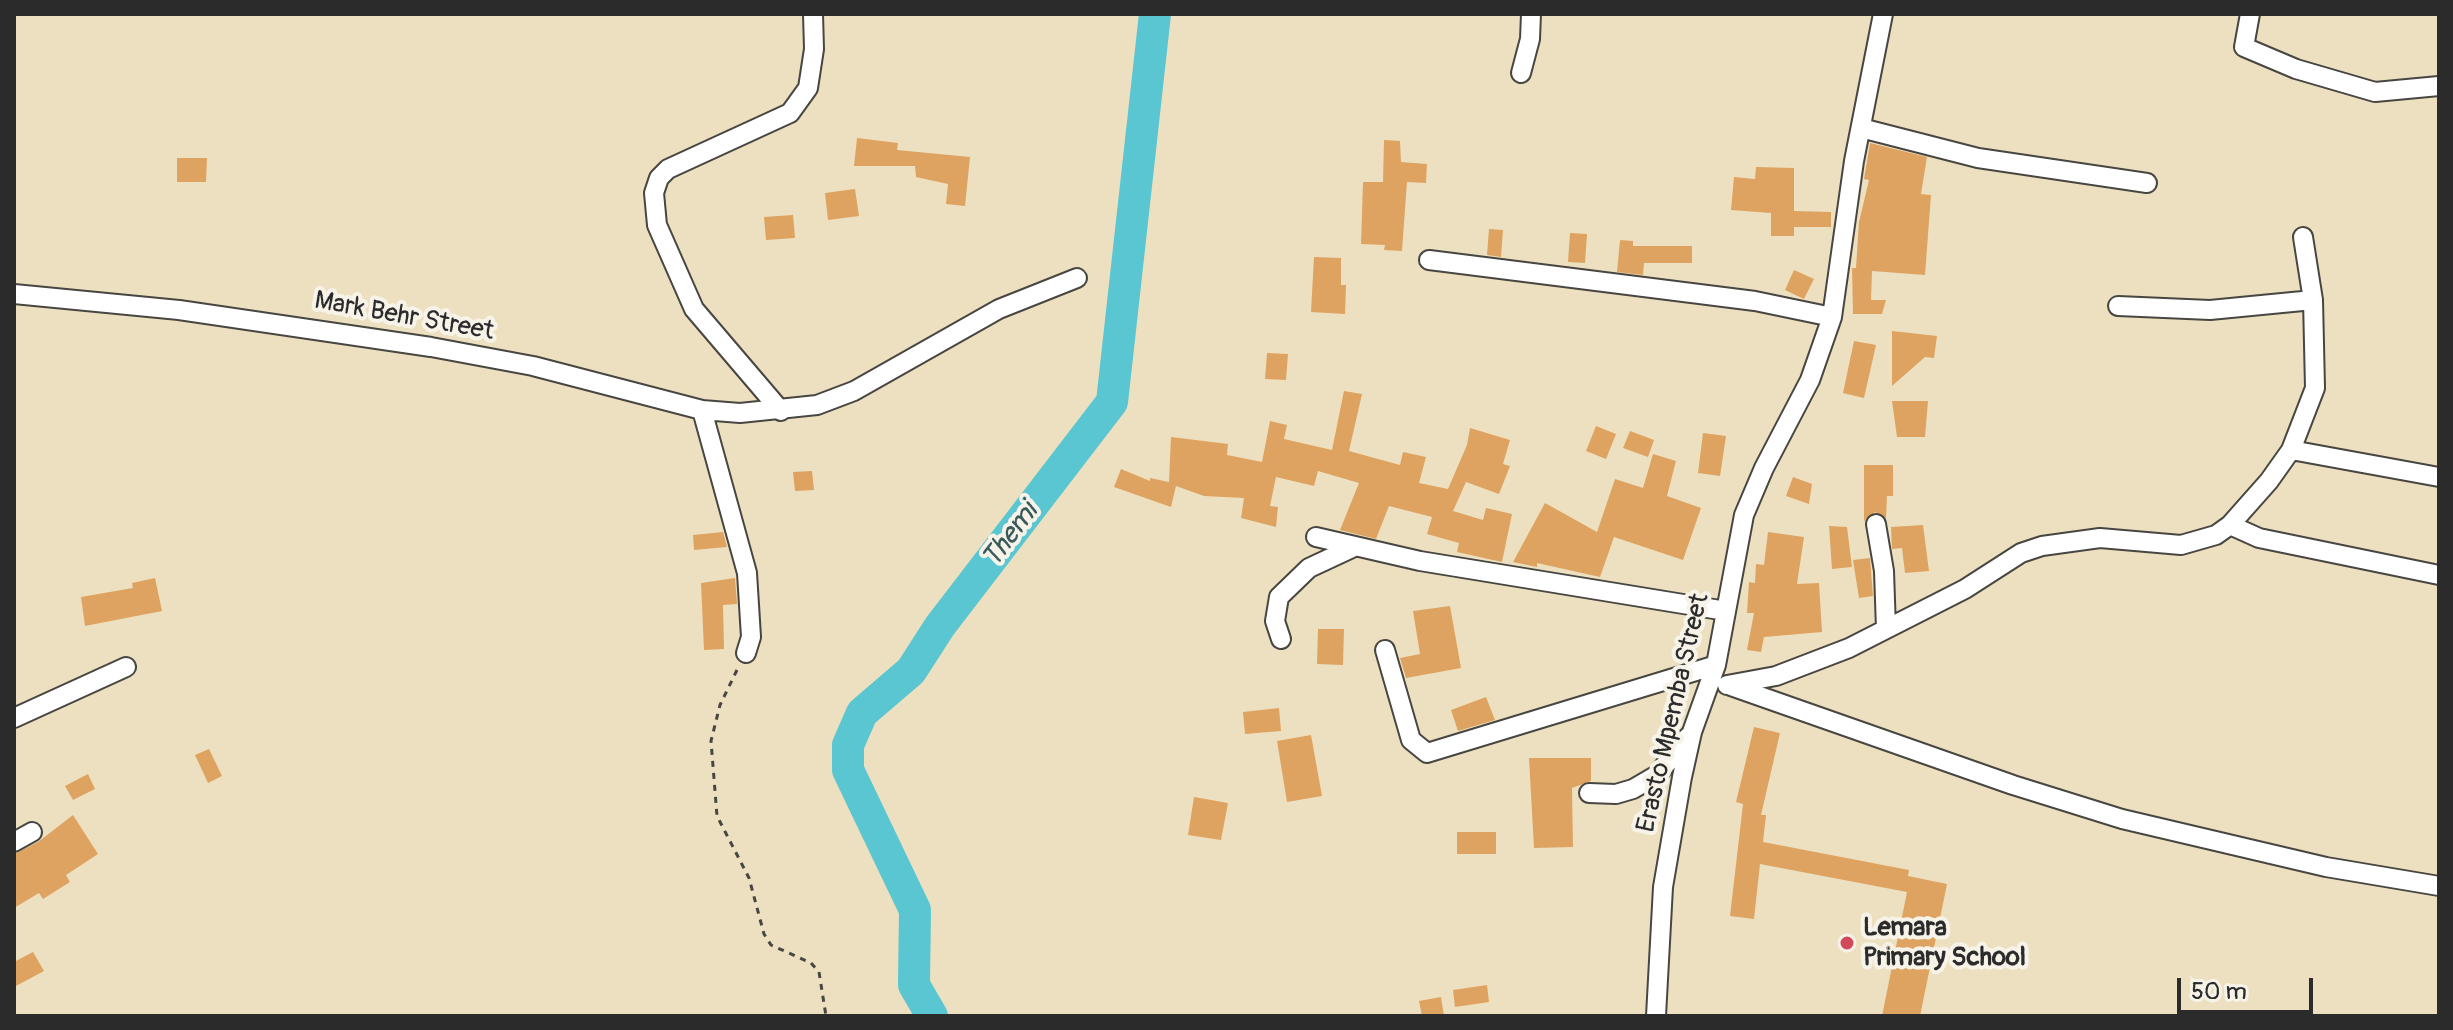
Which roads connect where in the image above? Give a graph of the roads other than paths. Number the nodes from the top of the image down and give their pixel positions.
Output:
1 (813, 14) edge
2 (1531, 14) edge
3 (1883, 14) edge
4 (2250, 14) edge
5 (1521, 73) dead end
6 (2439, 86) edge
7 (1861, 128) junction
8 (2147, 183) dead end
9 (2303, 237) dead end
10 (1429, 260) dead end
11 (1077, 278) dead end
12 (14, 294) edge
13 (2313, 300) junction
14 (2118, 306) dead end
15 (1832, 317) junction
16 (702, 410) junction
17 (781, 411) junction
18 (2291, 450) junction
19 (2439, 477) edge
20 (1876, 524) dead end
21 (2230, 525) junction
22 (1316, 537) dead end
23 (1354, 547) junction
24 (2439, 575) edge
25 (1726, 611) junction
26 (1886, 629) junction
27 (1281, 639) dead end
28 (1385, 650) dead end
29 (746, 653) road end
30 (126, 667) dead end
31 (1718, 677) junction
32 (14, 718) edge
33 (1692, 732) junction
34 (1589, 793) dead end
35 (32, 832) dead end
36 (14, 842) edge
37 (2439, 886) edge
38 (1656, 1016) edge

1 - 17 street
2 - 5 street
3 - 7 street, Erasto Mpemba Street
4 - 6 street
7 - 8 street
7 - 15 street, Erasto Mpemba Street
9 - 13 street
10 - 15 street
11 - 17 street, Mark Behr Street
12 - 16 street, Mark Behr Street
13 - 14 street
13 - 18 street
15 - 25 street, Erasto Mpemba Street
16 - 17 street, Mark Behr Street
16 - 29 street
18 - 19 street
18 - 21 street
20 - 26 street
21 - 24 street
21 - 26 street
22 - 23 street
23 - 25 street
23 - 27 street
25 - 31 street, Erasto Mpemba Street
26 - 31 street
28 - 31 street
30 - 32 street
31 - 33 street, Erasto Mpemba Street
31 - 37 street
33 - 34 street
33 - 38 street, Erasto Mpemba Street
35 - 36 street

